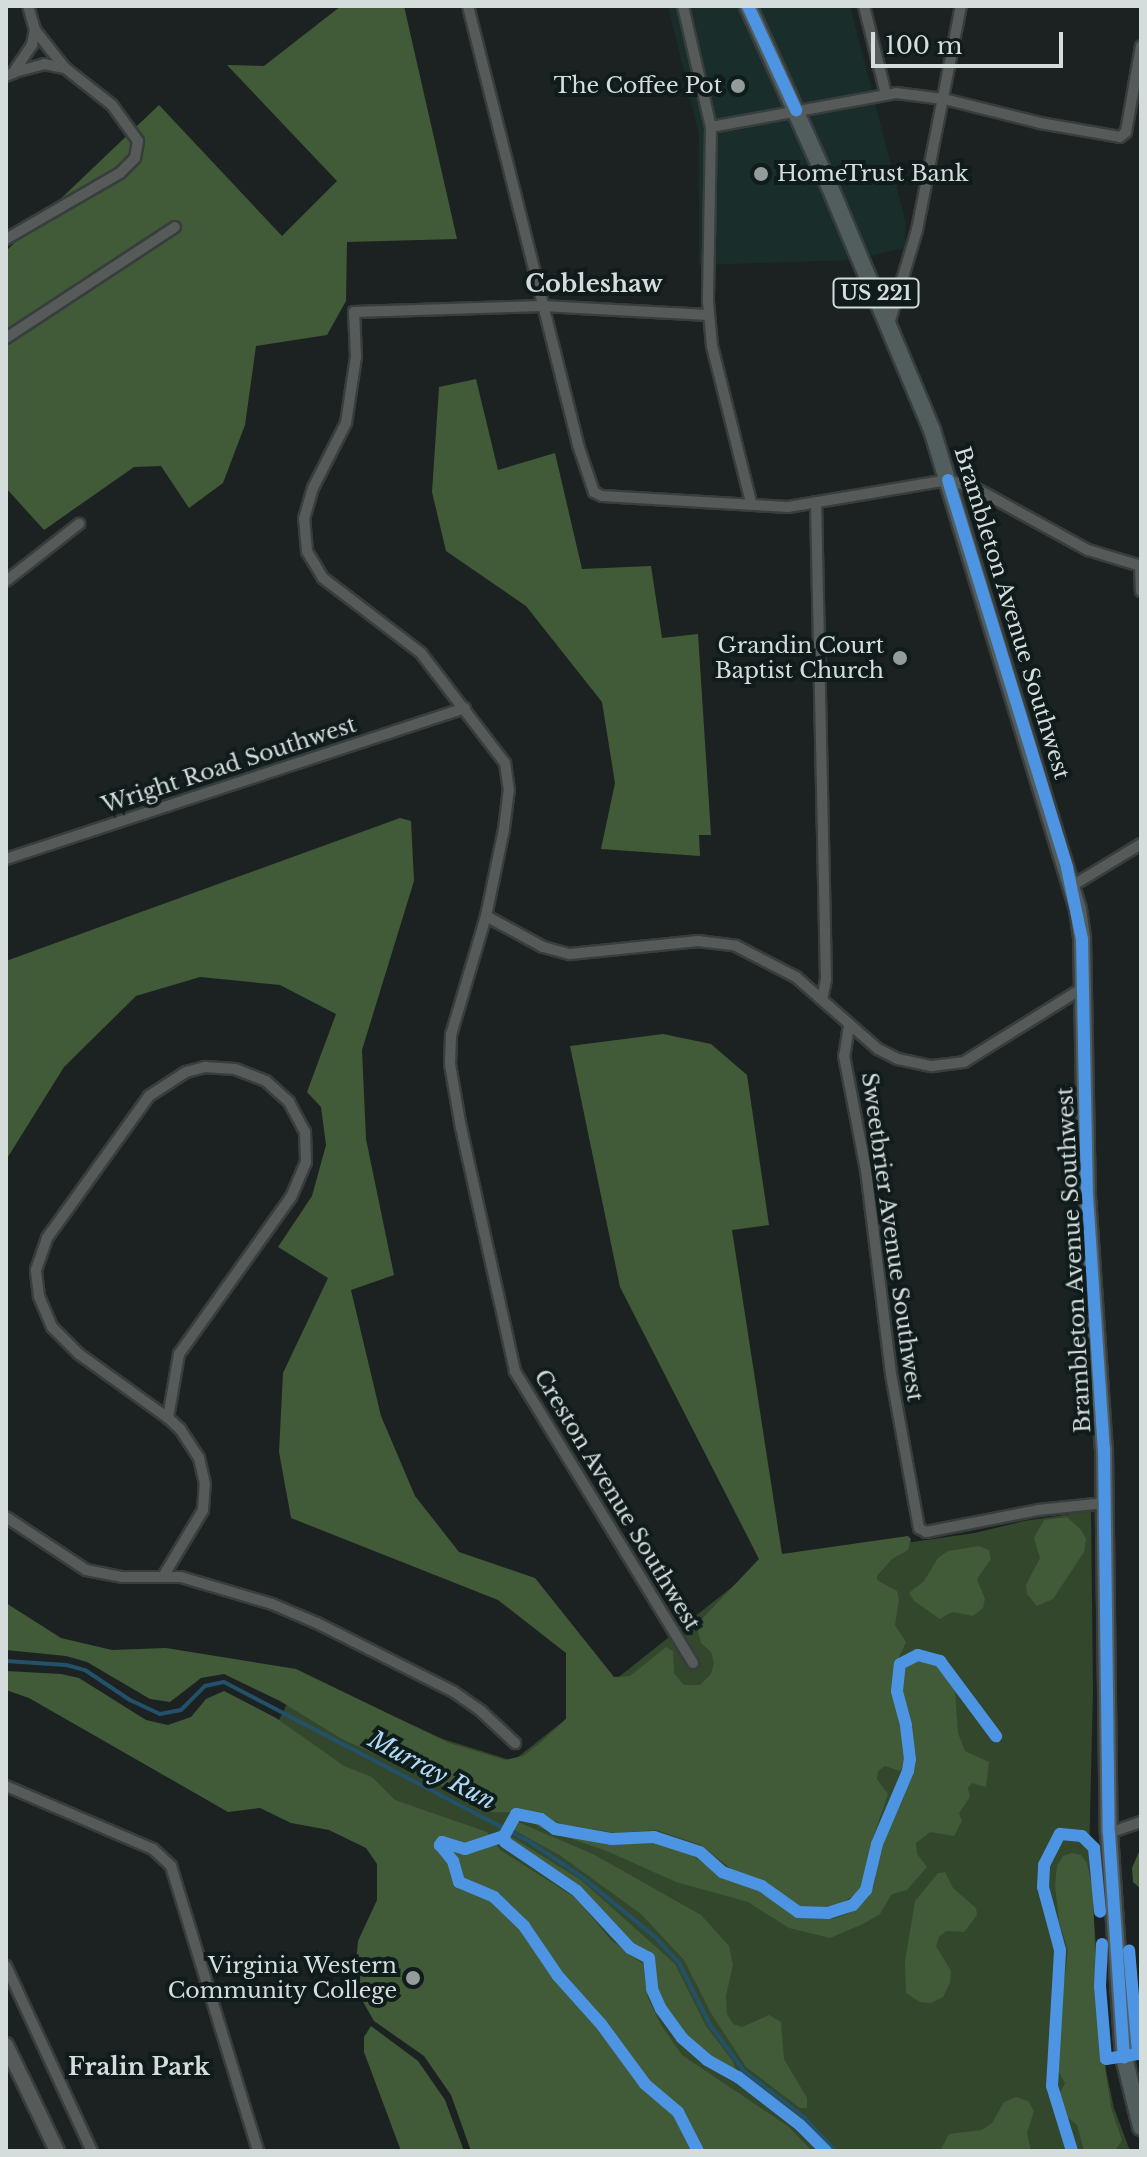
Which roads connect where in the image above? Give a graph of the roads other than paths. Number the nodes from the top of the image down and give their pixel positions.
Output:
1 (28, 6) edge
2 (468, 6) edge
3 (683, 6) edge
4 (748, 6) edge
5 (864, 6) edge
6 (961, 6) edge
7 (35, 30) junction
8 (1141, 46) edge
9 (65, 68) junction
10 (10, 74) edge
11 (886, 94) junction
12 (944, 99) junction
13 (796, 110) junction
14 (711, 127) junction
15 (175, 227) dead end
16 (6, 239) edge
17 (542, 306) junction
18 (708, 315) junction
19 (889, 324) junction
20 (6, 338) edge
21 (948, 480) junction
22 (816, 502) junction
23 (751, 503) junction
24 (79, 524) dead end
25 (1141, 566) edge
26 (6, 581) edge
27 (1141, 591) edge
28 (465, 708) junction
29 (1141, 844) edge
30 (6, 859) edge
31 (1072, 886) junction
32 (486, 916) junction
33 (1083, 988) junction
34 (822, 999) junction
35 (849, 1026) junction
36 (168, 1418) junction
37 (1105, 1503) junction
38 (6, 1517) edge
39 (164, 1575) junction
40 (693, 1663) dead end
41 (515, 1743) dead end
42 (6, 1786) edge
43 (1141, 1822) edge
44 (1109, 1833) junction
45 (6, 1966) edge
46 (6, 2045) edge
47 (1141, 2127) edge
48 (255, 2150) edge
49 (57, 2151) edge
50 (92, 2151) edge

1 - 7 street
2 - 17 street
3 - 14 street
4 - 13 main road, Brambleton Avenue Southwest / US 221
5 - 11 street
6 - 12 street
7 - 9 street
7 - 10 street
8 - 12 street
9 - 10 street
9 - 16 street
11 - 12 street
11 - 13 street
12 - 19 street
13 - 14 street
13 - 19 main road, Brambleton Avenue Southwest / US 221
14 - 18 street
15 - 20 street
17 - 18 street
17 - 23 street
17 - 28 street, Creston Avenue Southwest
18 - 23 street
19 - 21 main road, Brambleton Avenue Southwest / US 221
21 - 22 street
21 - 25 street
21 - 31 main road, Brambleton Avenue Southwest / US 221
22 - 23 street
22 - 34 street
24 - 26 street
25 - 27 street
28 - 30 street, Wright Road Southwest
28 - 32 street, Creston Avenue Southwest
29 - 31 street
31 - 33 main road, Brambleton Avenue Southwest / US 221
32 - 34 street
32 - 40 street, Creston Avenue Southwest
33 - 35 street
33 - 37 main road, Brambleton Avenue Southwest / US 221
34 - 35 street
35 - 37 street, Sweetbrier Avenue Southwest
36 - 36 street
36 - 39 street
37 - 44 main road, Brambleton Avenue Southwest / US 221
38 - 39 street
39 - 41 street
42 - 48 street
43 - 44 street
44 - 47 main road, Brambleton Avenue Southwest / US 221
45 - 50 street
46 - 49 main road

